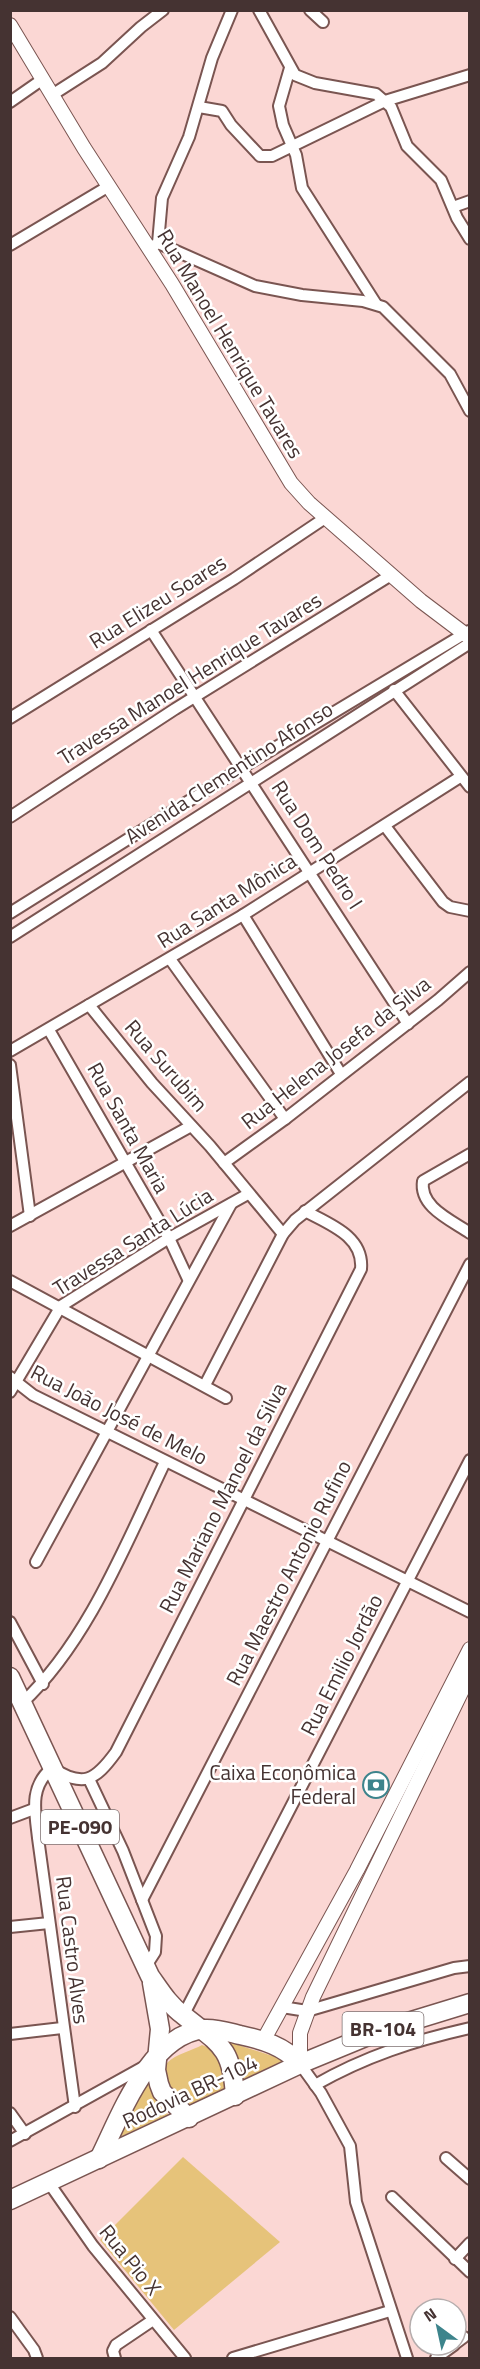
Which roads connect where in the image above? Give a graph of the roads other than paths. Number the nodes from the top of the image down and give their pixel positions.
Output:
1 (163, 10) edge
2 (232, 10) edge
3 (259, 10) edge
4 (310, 10) edge
5 (323, 22) dead end
6 (10, 25) edge
7 (290, 68) junction
8 (470, 75) edge
9 (43, 79) junction
10 (52, 94) junction
11 (385, 101) junction
12 (10, 102) edge
13 (200, 107) junction
14 (293, 147) junction
15 (109, 186) junction
16 (470, 201) edge
17 (453, 207) junction
18 (470, 239) edge
19 (10, 245) edge
20 (153, 246) junction
21 (376, 304) junction
22 (470, 411) edge
23 (325, 518) junction
24 (391, 575) junction
25 (152, 630) junction
26 (468, 636) edge
27 (394, 690) junction
28 (196, 696) junction
29 (10, 718) edge
30 (243, 767) junction
31 (460, 777) junction
32 (251, 780) junction
33 (470, 787) edge
34 (10, 817) edge
35 (385, 826) junction
36 (146, 828) junction
37 (157, 842) junction
38 (311, 871) junction
39 (470, 911) edge
40 (10, 913) edge
41 (243, 915) junction
42 (10, 937) edge
43 (170, 959) junction
44 (470, 972) edge
45 (89, 1005) junction
46 (408, 1023) junction
47 (49, 1030) junction
48 (10, 1051) edge
49 (10, 1065) edge
50 (341, 1074) junction
51 (470, 1082) edge
52 (285, 1119) junction
53 (191, 1126) junction
54 (470, 1154) edge
55 (124, 1163) junction
56 (224, 1163) junction
57 (248, 1194) junction
58 (231, 1204) junction
59 (305, 1211) junction
60 (30, 1216) junction
61 (10, 1226) edge
62 (470, 1233) edge
63 (283, 1234) junction
64 (169, 1238) junction
65 (470, 1264) edge
66 (188, 1279) junction
67 (10, 1281) edge
68 (61, 1306) junction
69 (148, 1355) junction
70 (12, 1384) edge
71 (205, 1385) junction
72 (226, 1398) dead end
73 (108, 1433) junction
74 (470, 1460) edge
75 (165, 1462) junction
76 (244, 1501) junction
77 (327, 1543) junction
78 (36, 1562) dead end
79 (408, 1581) junction
80 (470, 1612) edge
81 (10, 1622) edge
82 (470, 1649) edge
83 (10, 1677) edge
84 (462, 1680) edge
85 (43, 1684) junction
86 (22, 1703) junction
87 (52, 1768) junction
88 (88, 1779) junction
89 (34, 1809) junction
90 (10, 1818) edge
91 (142, 1900) junction
92 (49, 1923) junction
93 (10, 1927) edge
94 (470, 1966) edge
95 (148, 1971) junction
96 (470, 2003) edge
97 (282, 2007) junction
98 (307, 2011) junction
99 (183, 2016) junction
100 (62, 2028) junction
101 (470, 2028) edge
102 (204, 2029) junction
103 (10, 2034) edge
104 (263, 2041) junction
105 (154, 2060) junction
106 (300, 2064) junction
107 (315, 2085) junction
108 (235, 2096) junction
109 (75, 2107) junction
110 (10, 2113) edge
111 (189, 2118) junction
112 (25, 2134) junction
113 (10, 2141) edge
114 (446, 2158) dead end
115 (99, 2159) junction
116 (470, 2178) edge
117 (48, 2183) junction
118 (392, 2197) dead end
119 (10, 2200) edge
120 (470, 2243) edge
121 (455, 2259) junction
122 (470, 2272) edge
123 (390, 2311) junction
124 (10, 2317) edge
125 (153, 2320) junction
126 (36, 2358) edge
127 (115, 2358) edge
128 (185, 2358) edge
129 (233, 2358) edge
130 (407, 2358) edge

1 - 10 street
2 - 13 street
3 - 7 street
4 - 5 street
6 - 9 street, Rua Manoel Henrique Tavares
7 - 11 street
7 - 14 street
8 - 11 street
9 - 10 street, Rua Manoel Henrique Tavares
9 - 12 street
10 - 15 street, Rua Manoel Henrique Tavares
11 - 14 street
11 - 17 street
13 - 14 street
13 - 20 street
14 - 21 street
15 - 19 street
15 - 20 street, Rua Manoel Henrique Tavares
16 - 17 street
17 - 18 street
20 - 21 street
20 - 23 street, Rua Manoel Henrique Tavares
21 - 22 street
23 - 24 street, Rua Manoel Henrique Tavares
23 - 25 street, Rua Elizeu Soares
24 - 26 street, Rua Manoel Henrique Tavares
24 - 28 street, Travessa Manoel Henrique Tavares
25 - 28 street, Rua Dom Pedro I
25 - 29 street, Rua Elizeu Soares
26 - 27 street, Avenida Clementino Afonso
26 - 30 street, Avenida Clementino Afonso
27 - 31 street
27 - 32 street, Avenida Clementino Afonso
28 - 30 street, Rua Dom Pedro I
28 - 34 street, Travessa Manoel Henrique Tavares
30 - 32 street, Rua Dom Pedro I
30 - 36 street, Avenida Clementino Afonso
31 - 33 street
31 - 35 street, Rua Santa Mônica
32 - 37 street, Avenida Clementino Afonso
32 - 38 street, Rua Dom Pedro I
35 - 38 street, Rua Santa Mônica
35 - 39 street
36 - 37 street
36 - 40 street, Avenida Clementino Afonso
37 - 42 street, Avenida Clementino Afonso
38 - 41 street, Rua Santa Mônica
38 - 46 street, Rua Dom Pedro I
41 - 43 street, Rua Santa Mônica
41 - 50 street
43 - 45 street, Rua Santa Mônica
43 - 52 street
44 - 46 street, Rua Helena Josefa da Silva
45 - 47 street, Rua Santa Mônica
45 - 53 street, Rua Surubim
46 - 50 street, Rua Helena Josefa da Silva
47 - 48 street, Rua Santa Mônica
47 - 55 street, Rua Santa Maria
49 - 60 street
50 - 52 street, Rua Helena Josefa da Silva
51 - 59 street
52 - 56 street, Rua Helena Josefa da Silva
53 - 55 street
53 - 56 street, Rua Surubim
54 - 62 street
55 - 60 street
55 - 64 street, Rua Santa Maria
56 - 57 street, Rua Surubim
57 - 58 street, Travessa Santa Lúcia
57 - 63 street, Rua Surubim
58 - 64 street, Travessa Santa Lúcia
58 - 66 street
59 - 63 street
59 - 76 street, Rua Mariano Manoel da Silva
60 - 61 street
63 - 71 street
64 - 66 street, Rua Santa Maria
64 - 68 street, Travessa Santa Lúcia
65 - 77 street, Rua Maestro Antonio Rufino
66 - 69 street
67 - 68 street
68 - 69 street
68 - 70 street, Travessa Santa Lúcia
69 - 71 street
69 - 73 street
70 - 73 street, Rua João José de Melo
71 - 72 street
73 - 75 street, Rua João José de Melo
73 - 78 street
74 - 79 street, Rua Emilio Jordão
75 - 76 street, Rua João José de Melo
75 - 85 street
76 - 77 street, Rua João José de Melo
76 - 88 street, Rua Mariano Manoel da Silva
77 - 79 street, Rua João José de Melo
77 - 91 street, Rua Maestro Antonio Rufino
79 - 80 street, Rua João José de Melo
79 - 99 street, Rua Emilio Jordão
81 - 85 street
82 - 84 street
83 - 86 main road, PE-090
84 - 97 street
84 - 98 street
85 - 86 street
86 - 87 main road, PE-090
87 - 88 street
87 - 89 street, Rua Castro Alves
87 - 95 main road, PE-090
88 - 91 street
89 - 90 street
89 - 92 street, Rua Castro Alves
91 - 95 street
92 - 93 street
92 - 100 street, Rua Castro Alves
94 - 98 street
95 - 99 main road, PE-090
95 - 105 main road, PE-090
96 - 106 main road, Rodovia BR-104 / BR-104
97 - 98 street
97 - 104 street
98 - 106 street
99 - 102 main road, PE-090
100 - 103 street
100 - 109 street, Rua Castro Alves
101 - 107 street
102 - 104 main road, Rodovia BR-104
102 - 105 main road, Rodovia BR-104
102 - 108 main road, PE-090
104 - 106 main road, Rodovia BR-104
105 - 109 street
105 - 111 main road, PE-090
105 - 115 main road, Rodovia BR-104
106 - 107 street
106 - 108 main road, Rodovia BR-104 / BR-104
107 - 123 street
108 - 111 main road, Rodovia BR-104 / BR-104
109 - 112 street
110 - 112 street
111 - 115 main road, Rodovia BR-104 / BR-104
112 - 113 street
114 - 116 street
115 - 117 main road, Rodovia BR-104 / BR-104
117 - 119 main road, Rodovia BR-104 / BR-104
117 - 125 street, Rua Pio X
118 - 121 street
120 - 121 street
121 - 122 street
123 - 129 street
123 - 130 street
124 - 126 street
125 - 127 street
125 - 128 street, Rua Pio X

